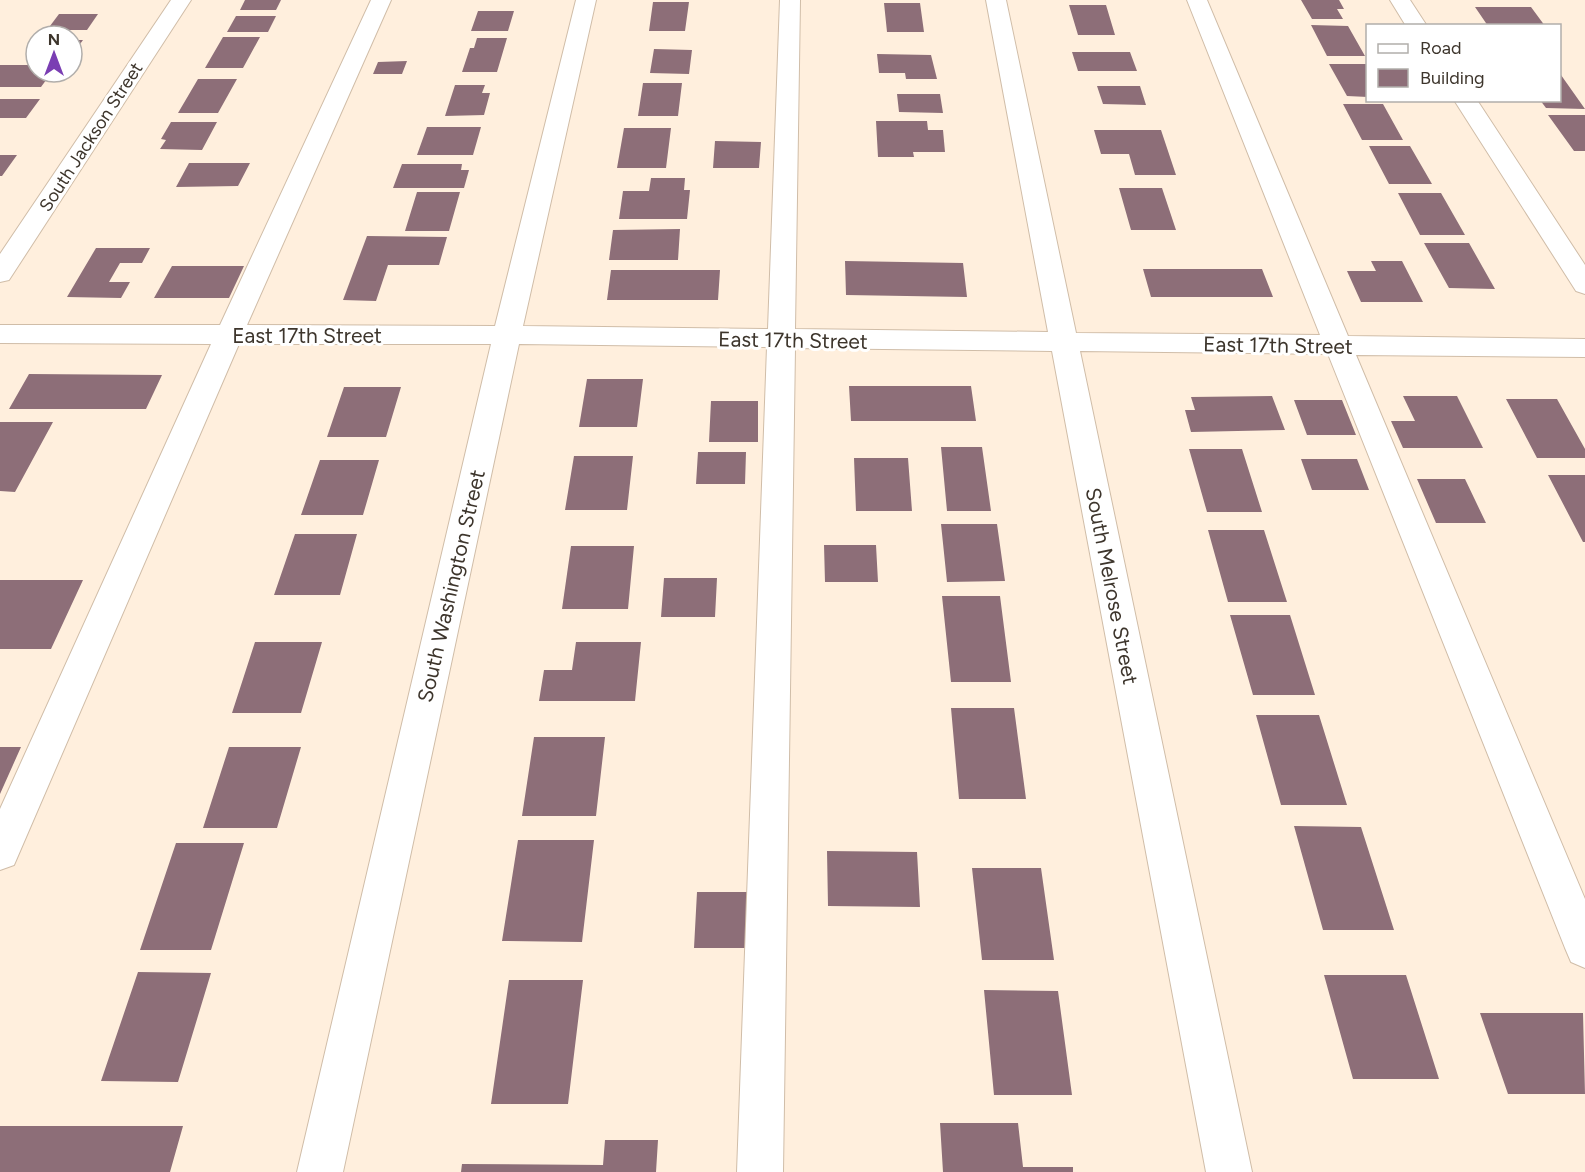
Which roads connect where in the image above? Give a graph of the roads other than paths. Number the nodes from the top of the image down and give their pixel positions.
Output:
1 (181, 0) edge
2 (381, 0) edge
3 (586, 0) edge
4 (790, 0) edge
5 (996, 0) edge
6 (1197, 0) edge
7 (1400, 0) edge
8 (1416, 24) edge
9 (1467, 102) edge
10 (1558, 243) junction
11 (1585, 243) edge
12 (0, 274) edge
13 (1585, 285) edge
14 (0, 334) edge
15 (229, 335) junction
16 (507, 335) junction
17 (784, 340) junction
18 (1063, 343) junction
19 (1340, 346) junction
20 (1585, 348) edge
21 (0, 852) edge
22 (1585, 948) edge
23 (320, 1172) edge
24 (760, 1172) edge
25 (1229, 1172) edge

1 - 12 street, South Jackson Street
2 - 15 street
3 - 16 street, South Washington Street
4 - 17 street
5 - 18 street, South Melrose Street
6 - 19 street
7 - 8 street
9 - 10 street
10 - 11 street
10 - 13 street
14 - 15 street, East 17th Street
15 - 16 street, East 17th Street
15 - 21 street
16 - 17 street, East 17th Street
16 - 23 street, South Washington Street
17 - 18 street, East 17th Street
17 - 24 street
18 - 19 street, East 17th Street
18 - 25 street, South Melrose Street
19 - 20 street, East 17th Street
19 - 22 street

